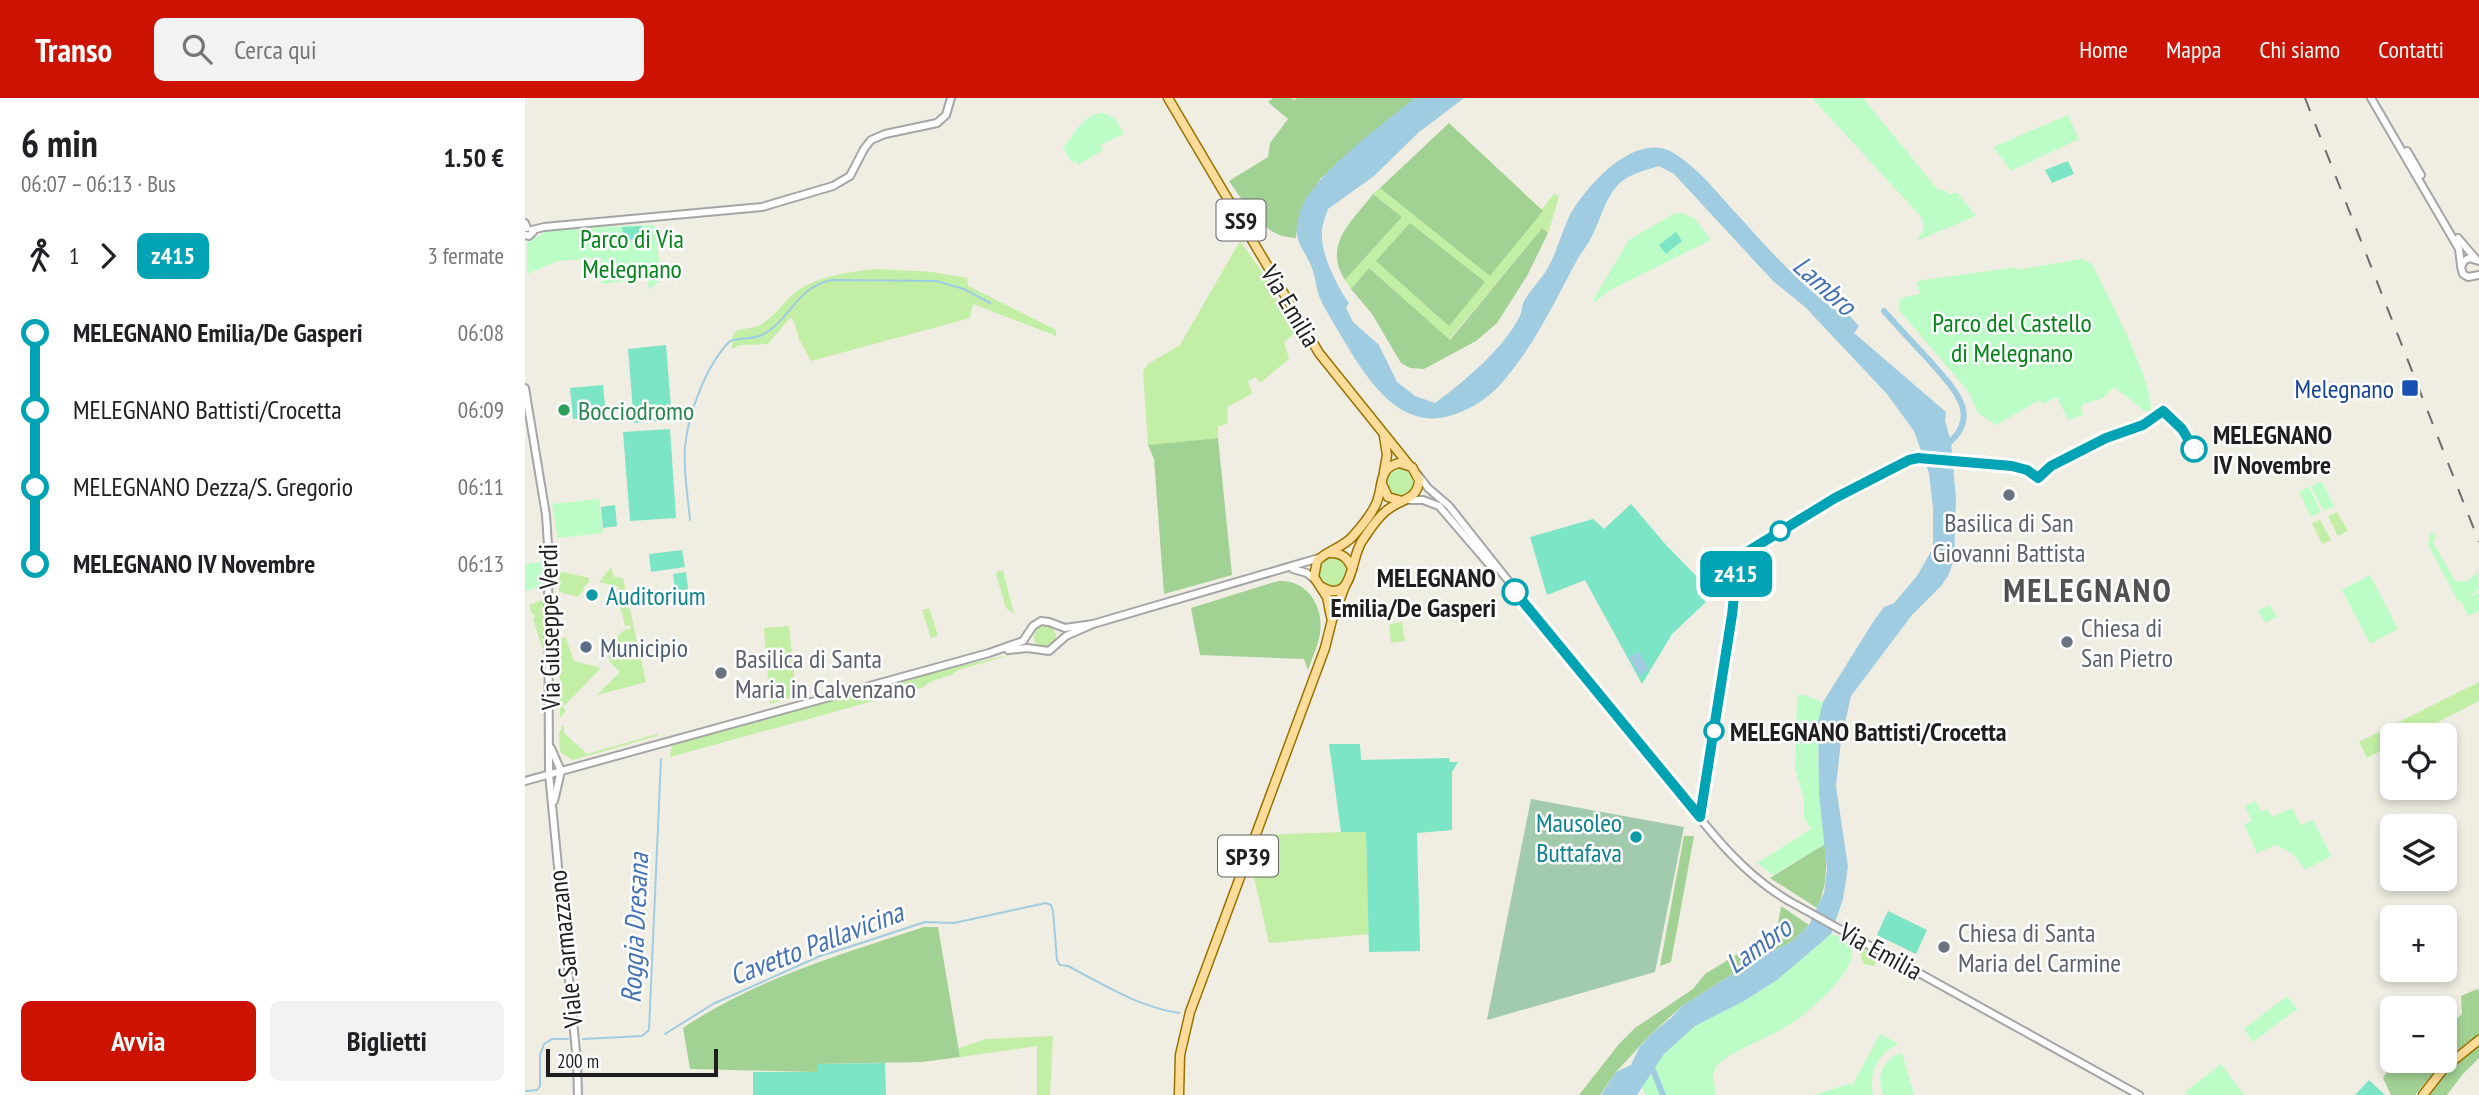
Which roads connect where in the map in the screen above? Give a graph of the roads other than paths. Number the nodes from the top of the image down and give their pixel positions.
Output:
1 (951, 98) edge
2 (1168, 98) edge
3 (2373, 98) edge
4 (527, 232) edge
5 (2477, 259) edge
6 (2461, 266) junction
7 (2476, 276) edge
8 (2479, 284) edge
9 (525, 388) edge
10 (1383, 434) junction
11 (1409, 465) junction
12 (1418, 475) junction
13 (1382, 477) junction
14 (1406, 500) junction
15 (1328, 553) junction
16 (1319, 558) junction
17 (1288, 569) junction
18 (1352, 572) junction
19 (1318, 583) junction
20 (1345, 586) junction
21 (1523, 603) junction
22 (1332, 620) junction
23 (1093, 624) junction
24 (1056, 626) junction
25 (1029, 633) junction
26 (1059, 643) junction
27 (1038, 651) junction
28 (989, 653) junction
29 (551, 743) junction
30 (561, 771) junction
31 (549, 774) junction
32 (525, 781) edge
33 (554, 803) junction
34 (2479, 1040) edge
35 (578, 1095) edge
36 (1179, 1095) edge
37 (2139, 1095) edge
38 (2423, 1095) edge

1 - 4 street
2 - 10 main road, Via Emilia / SS9
3 - 5 street
3 - 6 street
5 - 6 street
6 - 7 street
7 - 8 street
9 - 29 street, Via Giuseppe Verdi
10 - 11 main road, Via Emilia / SS9
10 - 13 main road
11 - 12 main road
11 - 13 main road
12 - 14 main road, SP39
12 - 21 street, Via Emilia
13 - 14 main road
13 - 15 main road
14 - 18 main road, SP39
14 - 21 street, Via Emilia
15 - 16 main road
15 - 18 main road
16 - 17 street
16 - 19 main road
17 - 19 street
17 - 23 street
18 - 20 main road, SP39
19 - 20 main road
19 - 22 main road
20 - 22 main road, SP39
21 - 37 street, Via Emilia
22 - 36 main road, SP39
23 - 24 street
23 - 26 street
24 - 25 street
24 - 26 street
25 - 27 street
25 - 28 street
26 - 27 street
27 - 28 street
28 - 30 street
29 - 30 street
29 - 31 street
30 - 31 street
30 - 33 street
31 - 32 street
31 - 33 street
33 - 35 street, Viale Sarmazzano
34 - 38 main road

